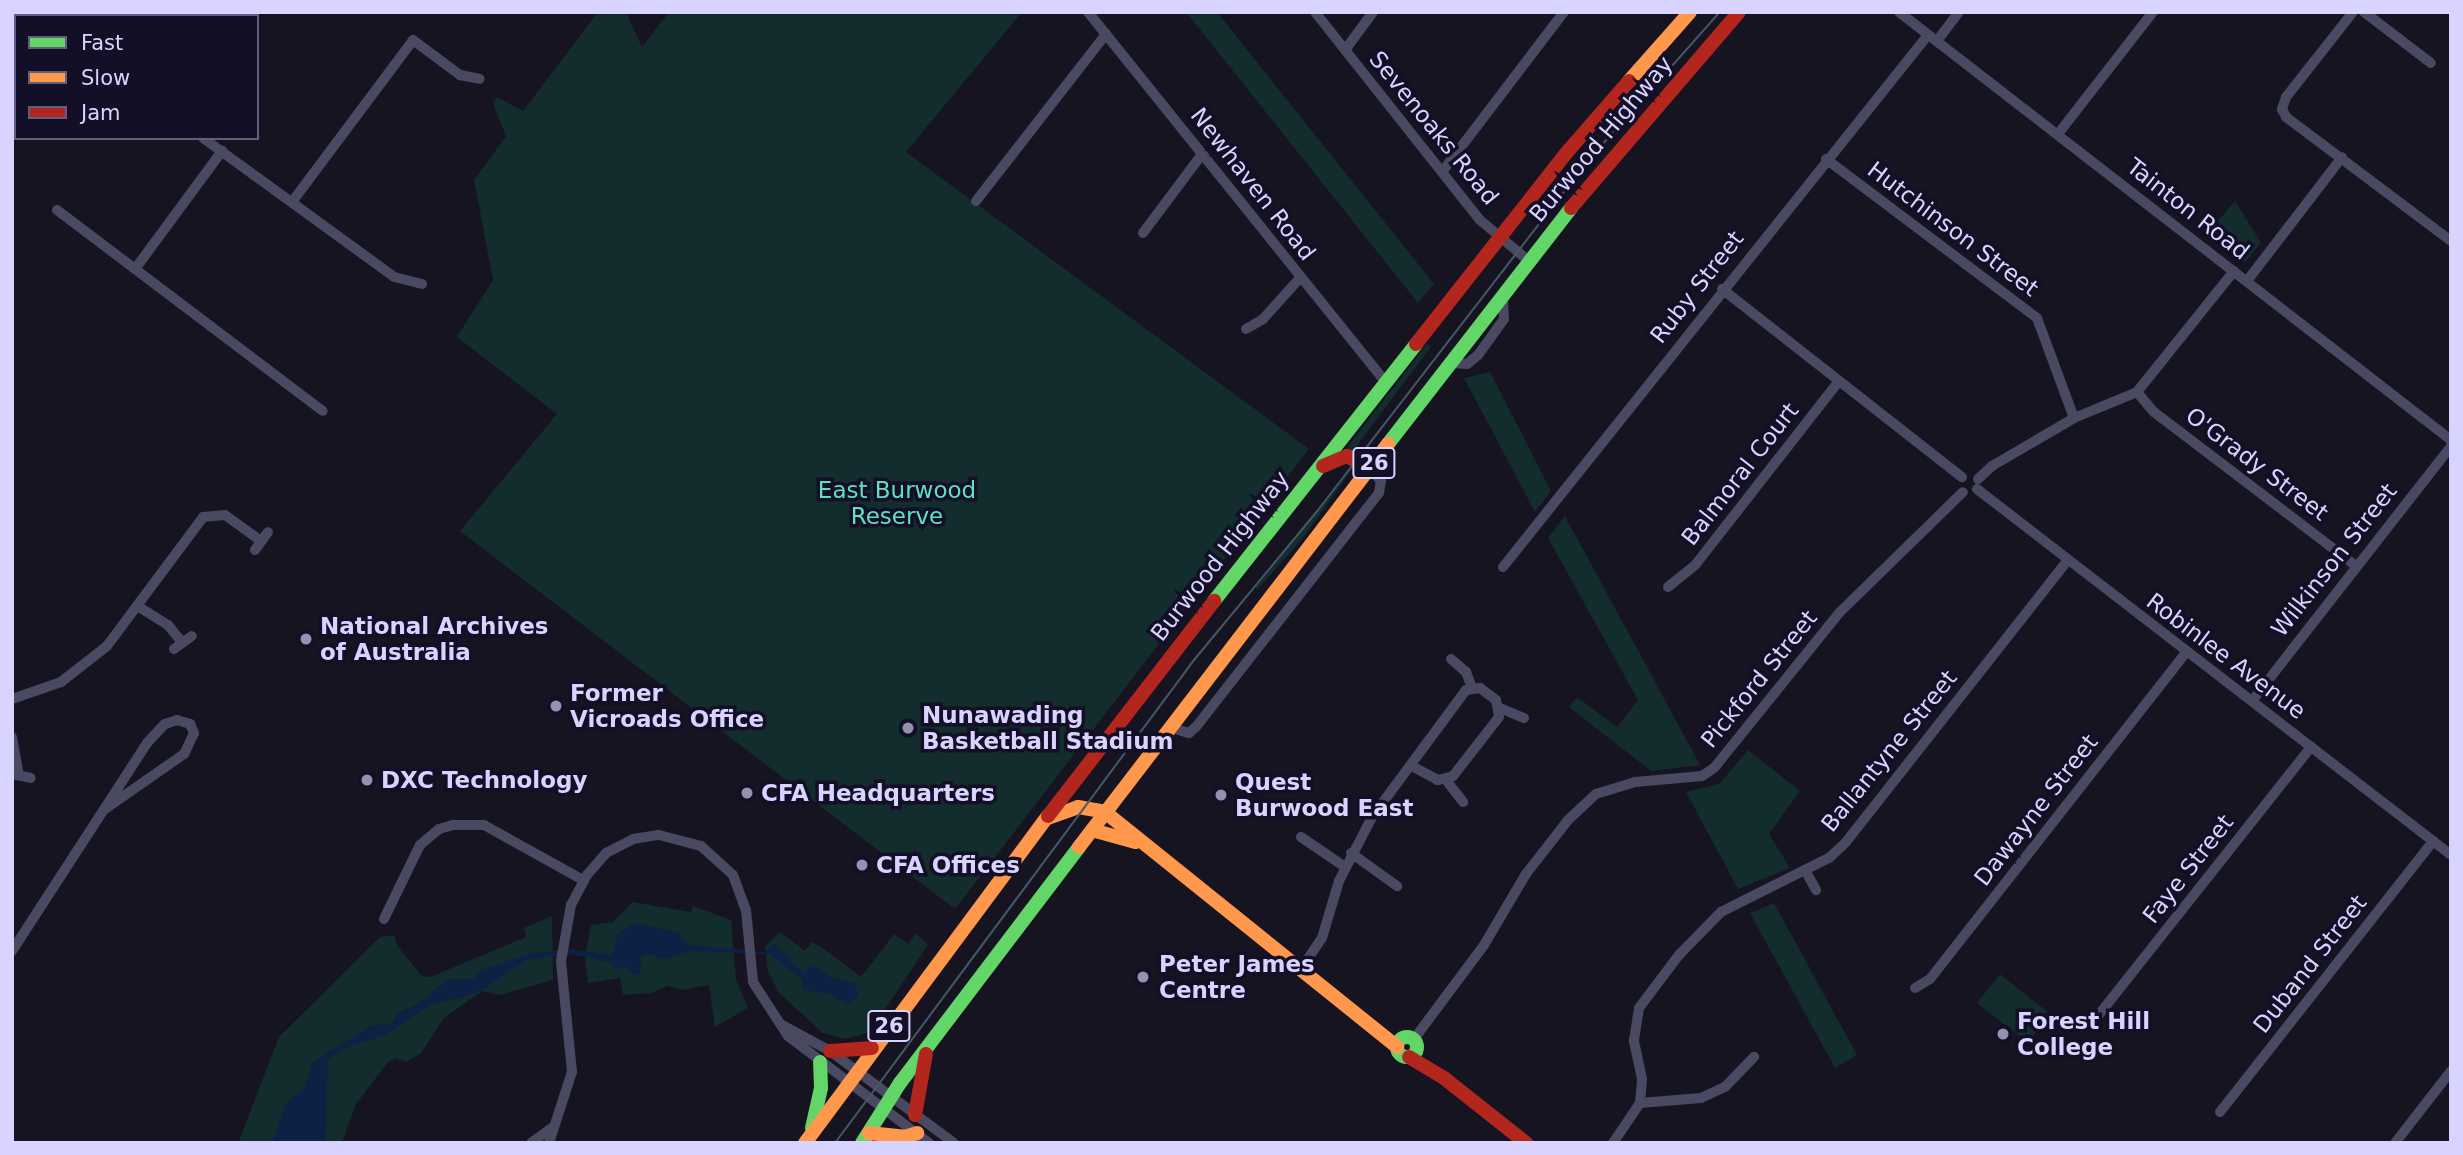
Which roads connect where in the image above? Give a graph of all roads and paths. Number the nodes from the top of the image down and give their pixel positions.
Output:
1 (1088, 12) edge
2 (1315, 12) edge
3 (1373, 12) edge
4 (1564, 12) edge
5 (1690, 12) edge
6 (1739, 12) edge
7 (1899, 12) edge
8 (1959, 12) edge
9 (2153, 12) edge
10 (2353, 12) edge
11 (2364, 12) edge
12 (1106, 34) junction
13 (1932, 38) junction
14 (1345, 50) junction
15 (2431, 63) dead end
16 (480, 79) dead end
17 (2058, 134) junction
18 (206, 140) edge
19 (222, 151) junction
20 (1202, 154) junction
21 (2342, 157) junction
22 (1826, 159) junction
23 (1442, 172) junction
24 (976, 201) dead end
25 (292, 202) junction
26 (57, 210) dead end
27 (1143, 233) dead end
28 (1500, 237) junction
29 (2451, 241) edge
30 (1530, 262) junction
31 (135, 269) junction
32 (2234, 271) junction
33 (1300, 278) junction
34 (2247, 281) junction
35 (422, 284) dead end
36 (1722, 289) junction
37 (1245, 329) dead end
38 (1839, 381) junction
39 (1385, 382) junction
40 (2137, 392) junction
41 (323, 411) dead end
42 (2074, 418) junction
43 (2451, 440) edge
44 (2451, 446) edge
45 (1318, 467) junction
46 (1370, 468) junction
47 (1962, 477) junction
48 (1978, 484) junction
49 (1963, 492) junction
50 (261, 541) dead end
51 (2067, 561) junction
52 (2356, 566) junction
53 (1503, 567) dead end
54 (1668, 587) dead end
55 (139, 607) junction
56 (183, 642) dead end
57 (2186, 653) junction
58 (1451, 659) dead end
59 (1472, 688) junction
60 (12, 699) edge
61 (2252, 701) junction
62 (1500, 708) junction
63 (1524, 718) dead end
64 (1169, 727) junction
65 (12, 737) edge
66 (2311, 747) junction
67 (1412, 766) junction
68 (15, 774) edge
69 (31, 778) dead end
70 (1447, 780) junction
71 (1463, 802) dead end
72 (105, 809) junction
73 (1105, 812) junction
74 (1044, 820) junction
75 (1092, 830) junction
76 (1301, 837) dead end
77 (2433, 841) junction
78 (1143, 846) junction
79 (1351, 853) junction
80 (2451, 855) edge
81 (1345, 867) junction
82 (1805, 870) junction
83 (583, 880) junction
84 (1397, 886) dead end
85 (1816, 890) dead end
86 (384, 919) dead end
87 (12, 951) edge
88 (1301, 968) junction
89 (1914, 988) dead end
90 (2097, 1017) dead end
91 (1408, 1045) junction
92 (872, 1048) junction
93 (926, 1049) junction
94 (825, 1057) junction
95 (1754, 1057) dead end
96 (2451, 1071) edge
97 (853, 1077) junction
98 (888, 1103) junction
99 (1640, 1103) junction
100 (2220, 1112) dead end
101 (915, 1115) junction
102 (552, 1128) junction
103 (866, 1138) edge
104 (923, 1138) edge
105 (808, 1140) edge
106 (531, 1143) edge
107 (549, 1143) edge
108 (954, 1143) edge
109 (1526, 1143) edge
110 (1613, 1143) edge
111 (2395, 1143) edge

1 - 12 street, Newhaven Road
2 - 14 street, Sevenoaks Road
3 - 14 street
4 - 23 street
5 - 28 main road, Burwood Highway / 26
6 - 30 main road, Burwood Highway / 26
7 - 13 street, Tainton Road
8 - 13 street, Ruby Street
9 - 17 street
10 - 21 street
11 - 15 street
12 - 20 street, Newhaven Road
12 - 24 street
13 - 17 street, Tainton Road
13 - 22 street, Ruby Street
14 - 23 street, Sevenoaks Road
16 - 25 street
17 - 32 street, Tainton Road
18 - 19 street
19 - 25 street
19 - 31 street
20 - 27 street
20 - 33 street, Newhaven Road
21 - 29 street
21 - 34 street
22 - 36 street, Ruby Street
22 - 42 street, Hutchinson Street
23 - 28 street, Sevenoaks Road
25 - 35 street
26 - 31 street
28 - 30 street, Sevenoaks Road
28 - 39 main road, Burwood Highway / 26
30 - 46 main road, Burwood Highway / 26
31 - 41 street
32 - 34 street, Tainton Road
32 - 40 street
33 - 37 street
33 - 39 street, Newhaven Road
34 - 43 street, Tainton Road
36 - 38 street
36 - 53 street, Ruby Street
38 - 47 street
38 - 54 street, Balmoral Court
39 - 45 main road, Burwood Highway / 26
40 - 42 street
40 - 52 street, O'Grady Street
42 - 48 street
44 - 52 street, Wilkinson Street
45 - 46 main road
45 - 74 main road, Burwood Highway / 26
46 - 64 main road, Burwood Highway / 26
46 - 64 street
47 - 48 street
47 - 49 street
48 - 49 street
48 - 51 street, Robinlee Avenue
49 - 91 street, Pickford Street
50 - 55 street
51 - 57 street, Robinlee Avenue
51 - 82 street, Ballantyne Street
52 - 61 street, Wilkinson Street
55 - 56 street
55 - 60 street
57 - 61 street, Robinlee Avenue
57 - 89 street, Dawayne Street
58 - 59 street
59 - 62 street
59 - 67 street
61 - 66 street, Robinlee Avenue
62 - 63 street
62 - 70 street
64 - 73 main road, Burwood Highway / 26
65 - 68 street
66 - 77 street, Robinlee Avenue
66 - 90 street, Faye Street
67 - 70 street
67 - 79 street
68 - 69 street
70 - 71 street
72 - 72 street
72 - 87 street
73 - 74 main road
73 - 75 main road, Burwood Highway / 26
73 - 78 main road
74 - 92 main road, Burwood Highway / 26
75 - 78 main road
75 - 93 main road, Burwood Highway / 26
76 - 81 street
77 - 80 street, Robinlee Avenue
77 - 100 street, Duband Street
78 - 88 main road
79 - 81 street
79 - 84 street
81 - 88 street
82 - 85 street
82 - 99 street, Ballantyne Street
83 - 86 street
83 - 94 street
83 - 102 street
88 - 91 main road
91 - 109 main road
92 - 94 main road
92 - 97 main road, Burwood Highway / 26
93 - 98 main road, Burwood Highway / 26
93 - 101 main road
94 - 97 street
94 - 105 main road
95 - 99 street
96 - 111 street
97 - 98 street
97 - 105 main road, Burwood Highway / 26
98 - 101 street
98 - 103 main road, Burwood Highway / 26
98 - 104 street
99 - 110 street
101 - 108 street
102 - 106 street
102 - 107 street
103 - 104 main road

